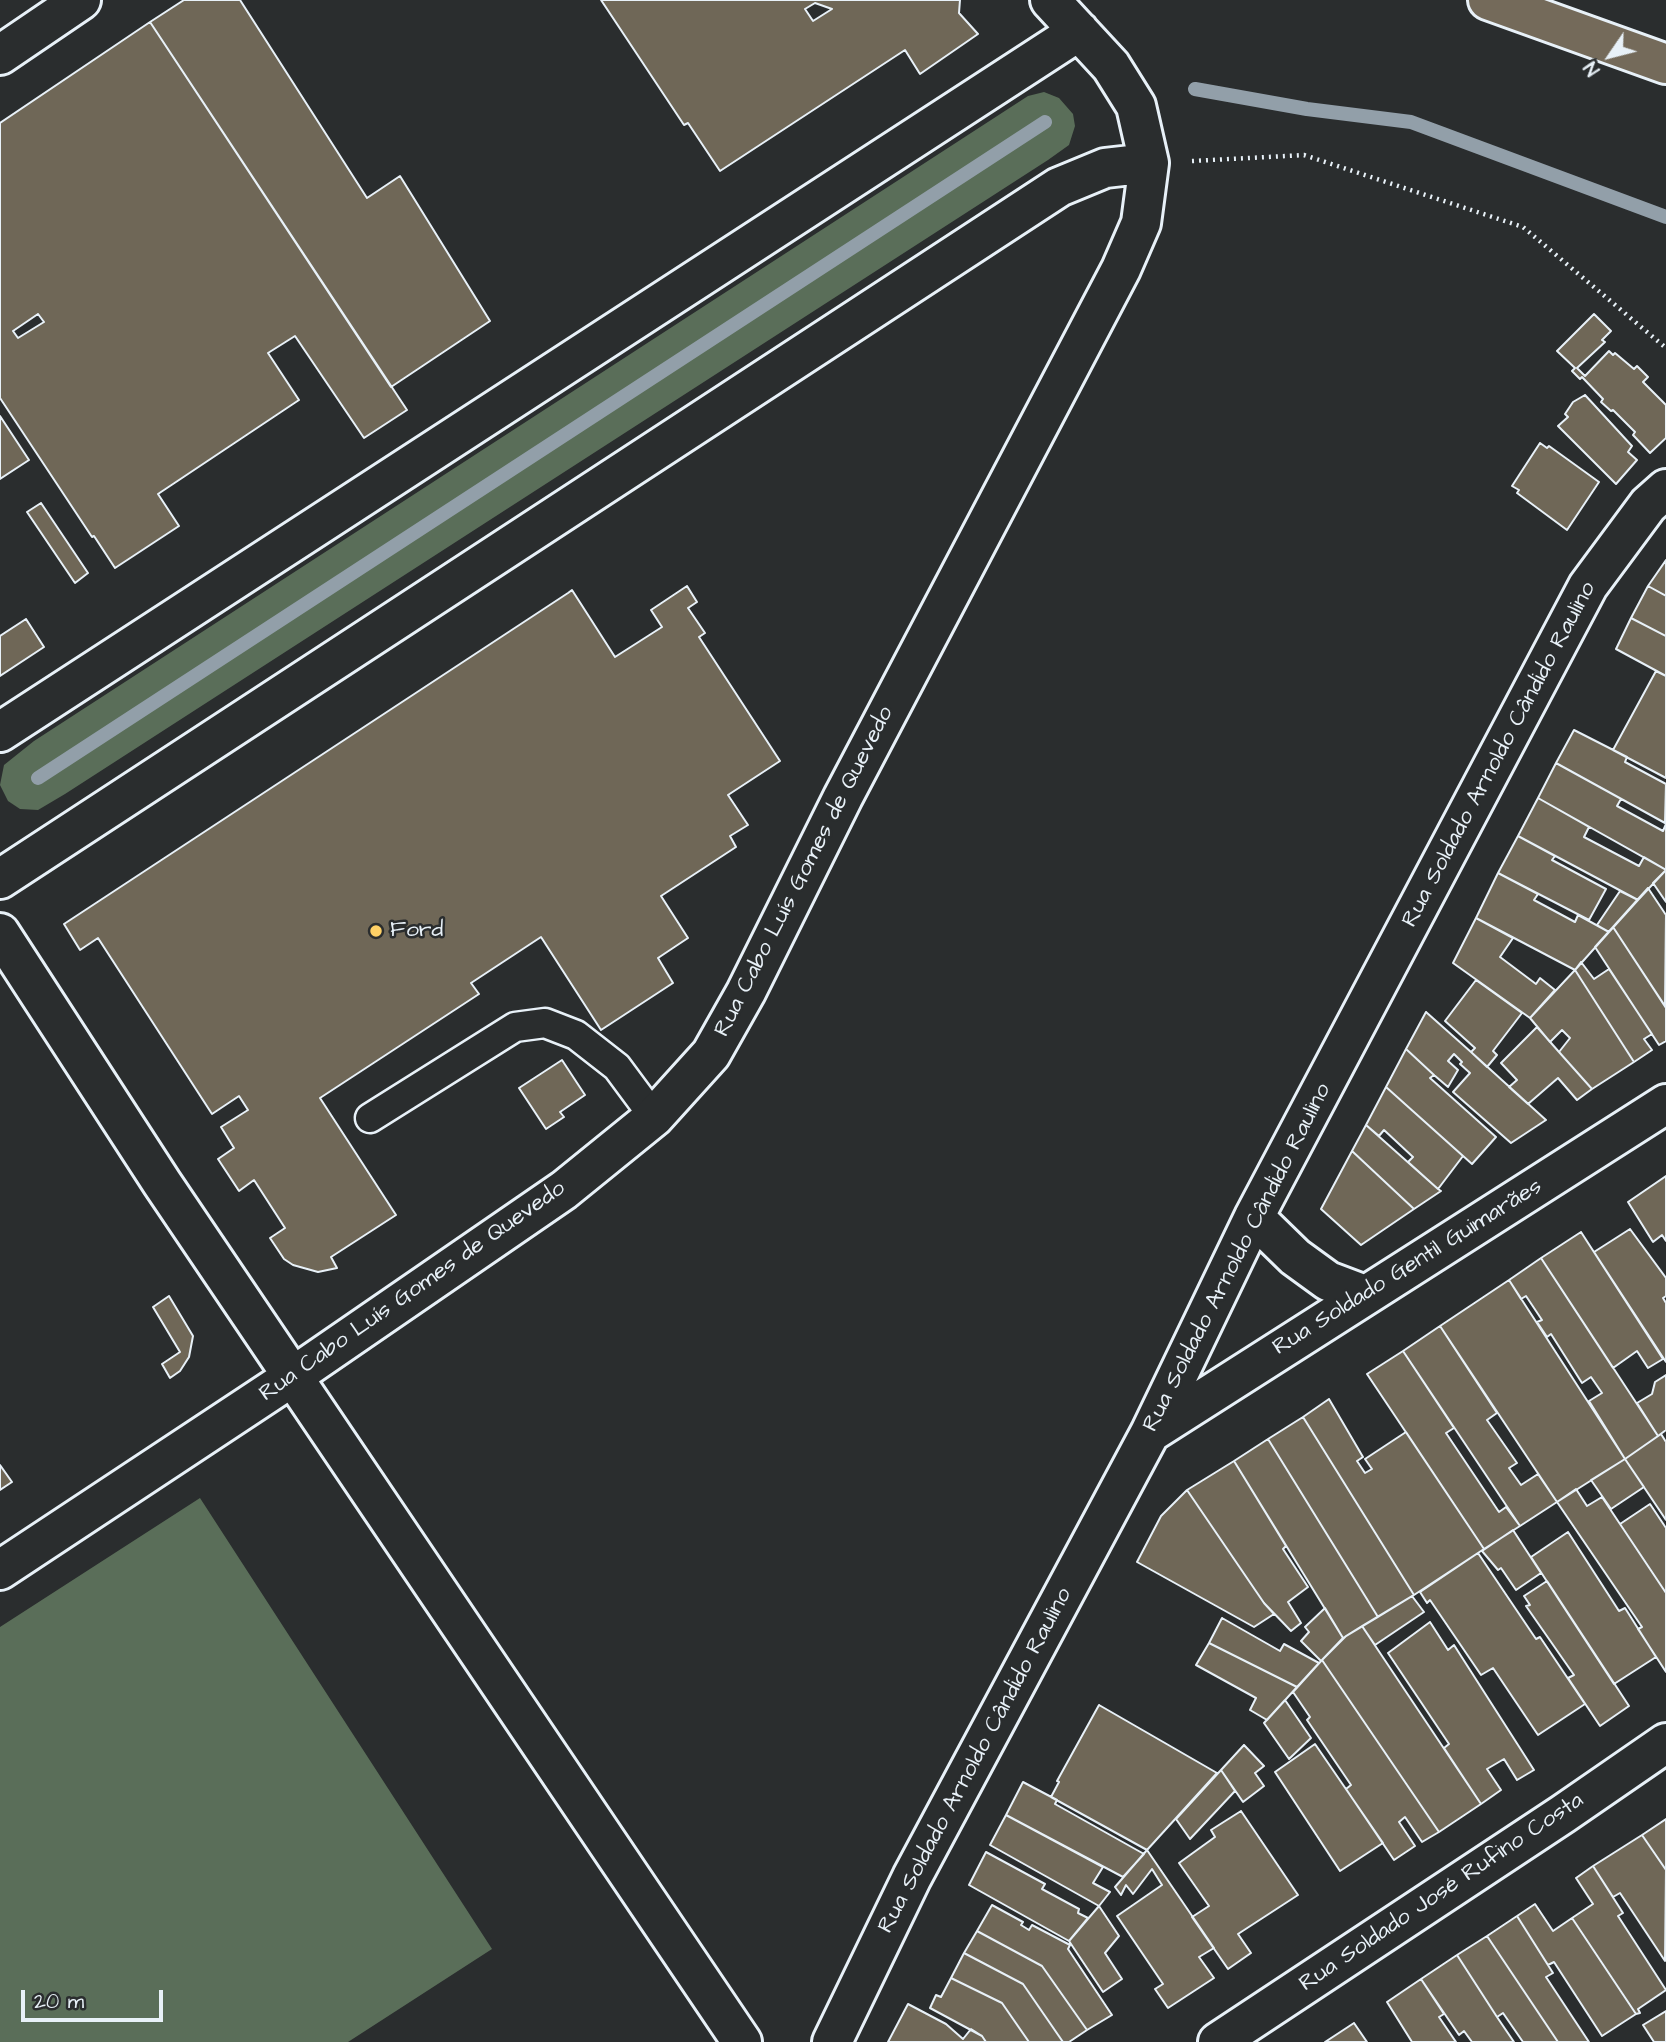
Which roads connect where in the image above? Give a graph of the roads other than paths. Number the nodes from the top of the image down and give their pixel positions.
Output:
1 (81, 0) edge
2 (1050, 0) edge
3 (1488, 0) edge
4 (1080, 31) junction
5 (0, 55) edge
6 (1666, 64) edge
7 (1149, 163) junction
8 (1666, 489) edge
9 (0, 732) edge
10 (0, 879) edge
11 (0, 933) edge
12 (1666, 1104) edge
13 (654, 1116) junction
14 (370, 1118) dead end
15 (1255, 1217) junction
16 (1365, 1296) junction
17 (292, 1377) junction
18 (1150, 1433) junction
19 (0, 1570) edge
20 (1666, 1743) edge
21 (742, 2042) edge
22 (832, 2042) edge
23 (1218, 2042) edge

1 - 5 street
2 - 4 street
3 - 6 highway
4 - 7 street
4 - 9 street
7 - 10 street
7 - 13 street, Rua Cabo Luís Gomes de Quevedo
8 - 15 street, Rua Soldado Arnoldo Cândido Raulino
11 - 17 street
12 - 16 street, Rua Soldado Gentil Guimarães
13 - 14 lane
13 - 17 street, Rua Cabo Luís Gomes de Quevedo
15 - 16 street
15 - 18 street, Rua Soldado Arnoldo Cândido Raulino
16 - 18 street, Rua Soldado Gentil Guimarães
17 - 19 street, Rua Cabo Luís Gomes de Quevedo
17 - 21 street
18 - 22 street, Rua Soldado Arnoldo Cândido Raulino
20 - 23 street, Rua Soldado José Rufino Costa

